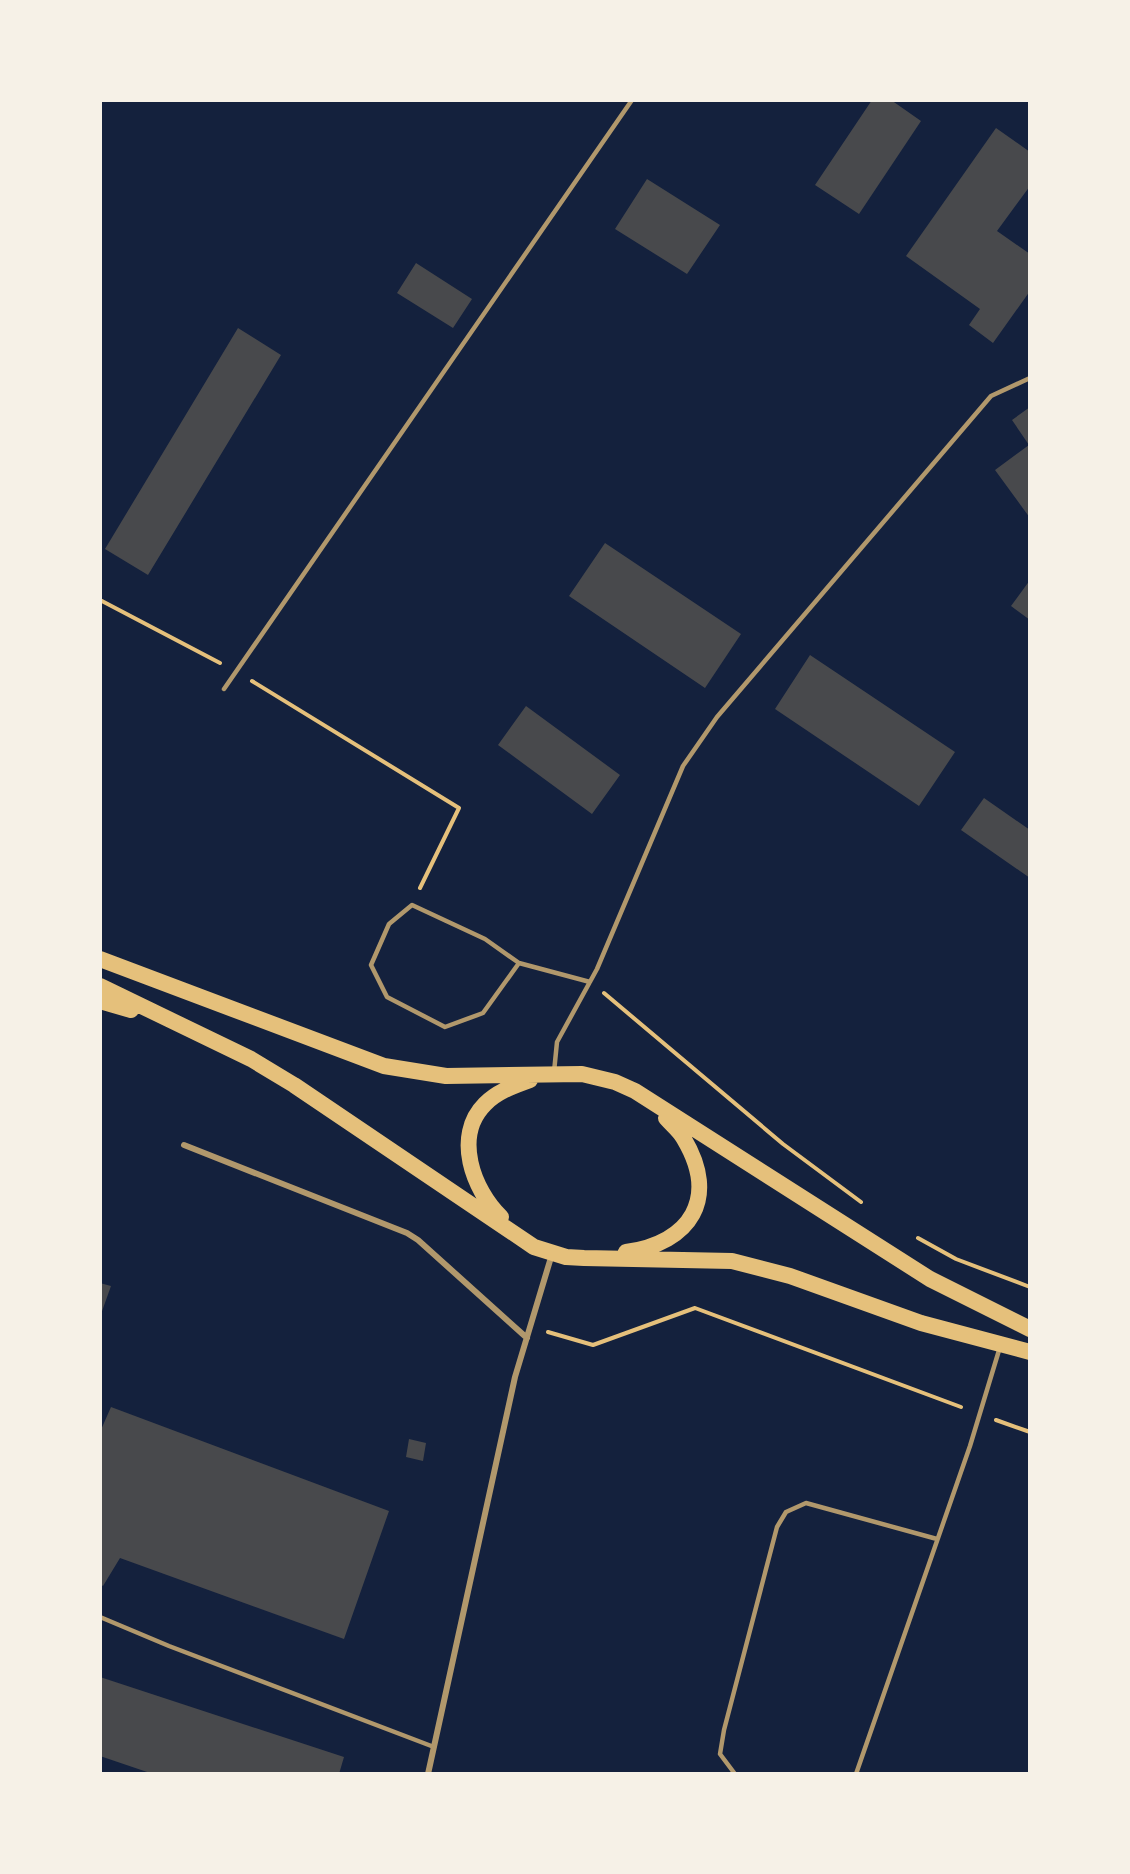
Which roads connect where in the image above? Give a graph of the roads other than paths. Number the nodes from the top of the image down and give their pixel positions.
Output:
1 (632, 100) edge
2 (1029, 378) edge
3 (224, 690) dead end
4 (100, 950) edge
5 (100, 958) edge
6 (519, 963) junction
7 (590, 982) junction
8 (100, 986) edge
9 (194, 993) junction
10 (100, 1001) edge
11 (180, 1024) junction
12 (548, 1075) junction
13 (653, 1103) junction
14 (184, 1145) dead end
15 (523, 1239) junction
16 (552, 1253) junction
17 (584, 1258) junction
18 (1029, 1329) edge
19 (527, 1338) junction
20 (1001, 1344) junction
21 (1029, 1352) edge
22 (937, 1539) junction
23 (100, 1617) edge
24 (434, 1747) junction
25 (428, 1773) edge
26 (735, 1773) edge
27 (856, 1773) edge

1 - 3 lane
2 - 7 lane
4 - 9 highway
5 - 9 highway
6 - 6 lane
6 - 7 lane
7 - 12 lane
8 - 11 highway
9 - 12 highway
10 - 11 highway
11 - 15 highway
12 - 13 highway
12 - 15 highway
13 - 17 highway
13 - 18 highway
14 - 19 street
15 - 16 highway
16 - 17 highway
16 - 19 street
17 - 20 highway
19 - 24 street
20 - 21 highway
20 - 22 lane
22 - 26 lane
22 - 27 lane
23 - 24 lane
24 - 25 street

